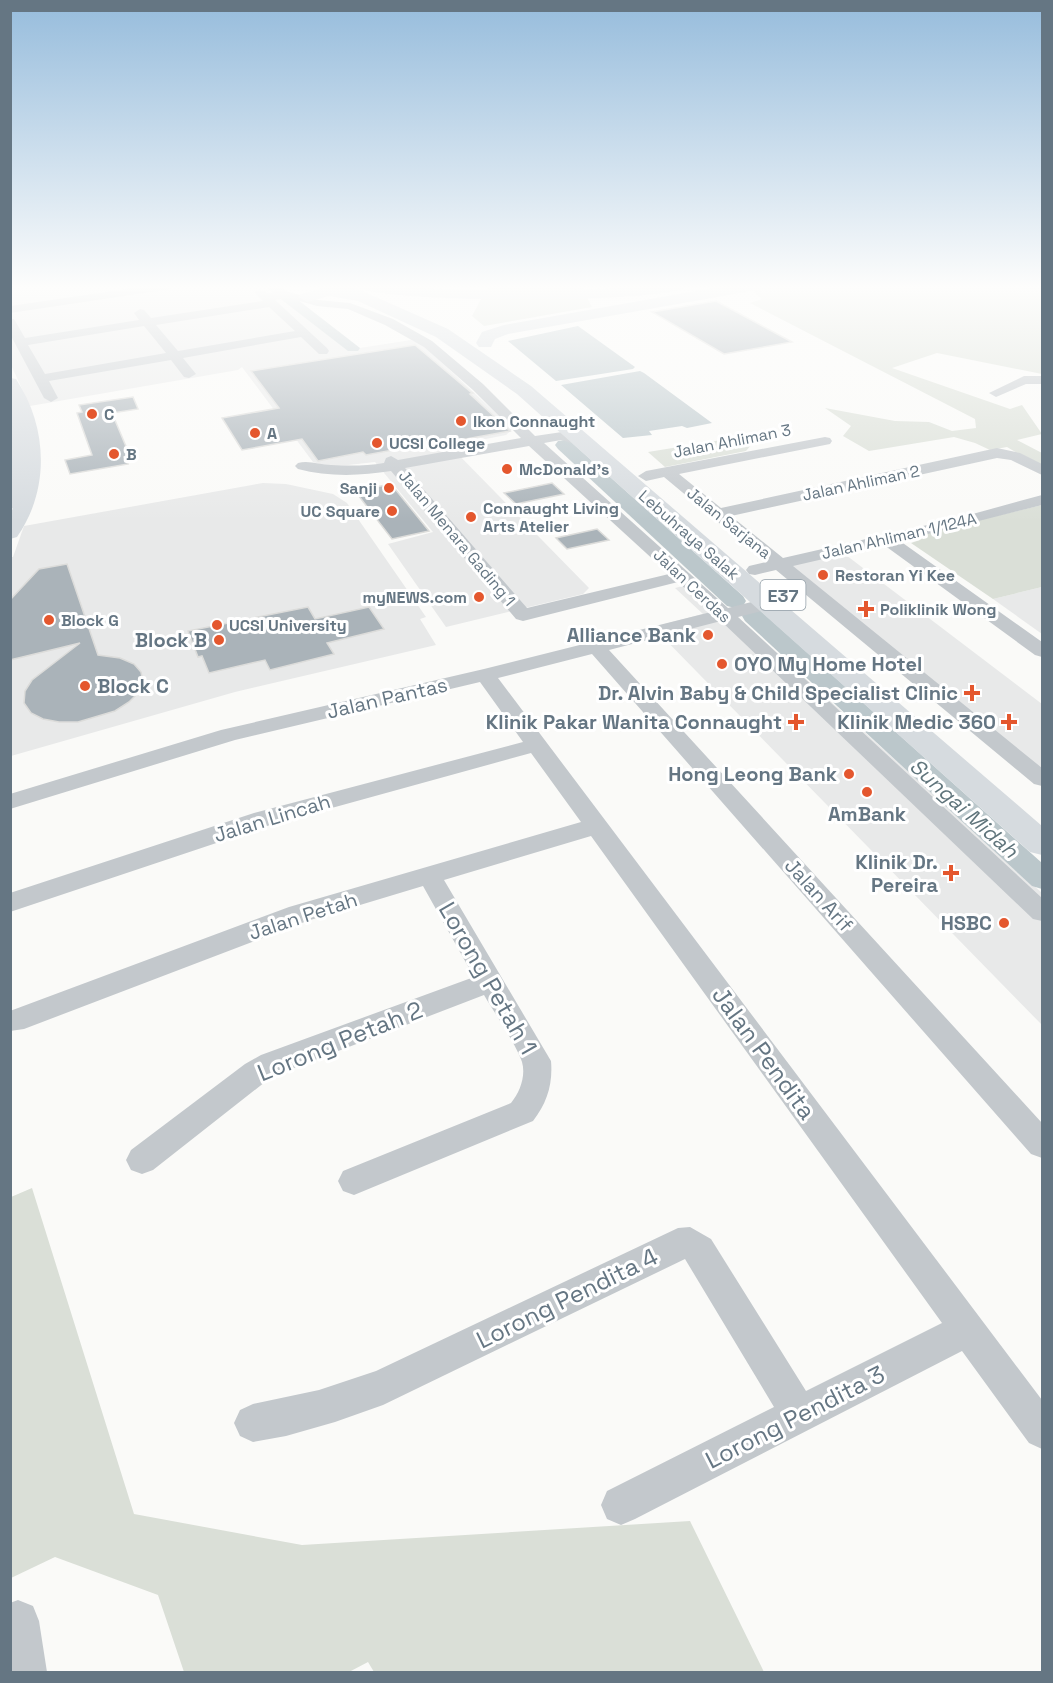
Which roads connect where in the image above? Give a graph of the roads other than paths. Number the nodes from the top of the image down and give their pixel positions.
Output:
1 (33, 365) edge
2 (125, 365) edge
3 (182, 365) edge
4 (452, 365) edge
5 (490, 365) edge
6 (515, 365) edge
7 (189, 374) dead end
8 (40, 379) junction
9 (1042, 380) edge
10 (11, 383) edge
11 (996, 393) dead end
12 (51, 398) dead end
13 (10, 406) edge
14 (548, 411) junction
15 (10, 423) edge
16 (529, 437) junction
17 (825, 441) dead end
18 (582, 442) junction
19 (394, 463) junction
20 (303, 466) dead end
21 (1042, 470) edge
22 (656, 474) junction
23 (10, 493) edge
24 (1042, 500) edge
25 (10, 502) edge
26 (717, 514) junction
27 (10, 533) edge
28 (886, 539) junction
29 (780, 564) junction
30 (754, 570) junction
31 (681, 576) junction
32 (767, 603) junction
33 (724, 615) junction
34 (596, 647) junction
35 (1042, 651) edge
36 (485, 675) junction
37 (537, 745) junction
38 (1042, 779) edge
39 (10, 802) edge
40 (1042, 817) edge
41 (596, 826) junction
42 (1042, 844) edge
43 (430, 876) junction
44 (10, 903) edge
45 (1042, 912) edge
46 (490, 982) junction
47 (14, 1022) dead end
48 (1040, 1138) edge
49 (142, 1160) dead end
50 (354, 1181) dead end
51 (968, 1329) junction
52 (799, 1414) junction
53 (253, 1423) dead end
54 (1042, 1430) edge
55 (621, 1505) dead end
56 (18, 1621) dead end
57 (26, 1672) edge

1 - 8 street
2 - 8 street
3 - 7 street
4 - 16 street, Jalan Cerdas
5 - 14 highway, Lebuhraya Salak / E37
6 - 22 highway, Lebuhraya Salak / E37
8 - 12 street
9 - 11 street
10 - 27 main road
13 - 25 highway
14 - 16 street
14 - 18 highway, Lebuhraya Salak / E37
15 - 23 highway
16 - 18 street
16 - 19 street
16 - 31 street, Jalan Cerdas
17 - 22 street, Jalan Ahliman 3
18 - 32 highway, Lebuhraya Salak / E37
19 - 20 street
19 - 31 street, Jalan Menara Gading 1
21 - 26 street, Jalan Ahliman 2
22 - 26 street, Jalan Sarjana
22 - 30 highway, Lebuhraya Salak / E37
24 - 28 street, Jalan Ahliman 1/124A
26 - 29 street, Jalan Sarjana
28 - 29 street, Jalan Ahliman 1/124A
28 - 35 street
29 - 30 street, Jalan Ahliman 1/124A
29 - 38 street, Jalan Sarjana
30 - 40 highway, Lebuhraya Salak / E37
31 - 33 street, Jalan Cerdas
32 - 33 street, Jalan Pantas
32 - 42 highway, Lebuhraya Salak / E37
33 - 34 street, Jalan Pantas
33 - 45 street, Jalan Cerdas
34 - 36 street, Jalan Pantas
34 - 48 street, Jalan Arif
36 - 37 street, Jalan Pendita
36 - 39 street, Jalan Pantas
37 - 41 street, Jalan Pendita
37 - 44 street, Jalan Lincah
41 - 43 street, Jalan Petah
41 - 51 street, Jalan Pendita
43 - 46 street, Lorong Petah 1
43 - 47 street, Jalan Petah
46 - 49 street, Lorong Petah 2
46 - 50 street, Lorong Petah 1
51 - 52 street, Lorong Pendita 3
51 - 54 street, Jalan Pendita
52 - 53 street, Lorong Pendita 4
52 - 55 street, Lorong Pendita 3
56 - 57 street

